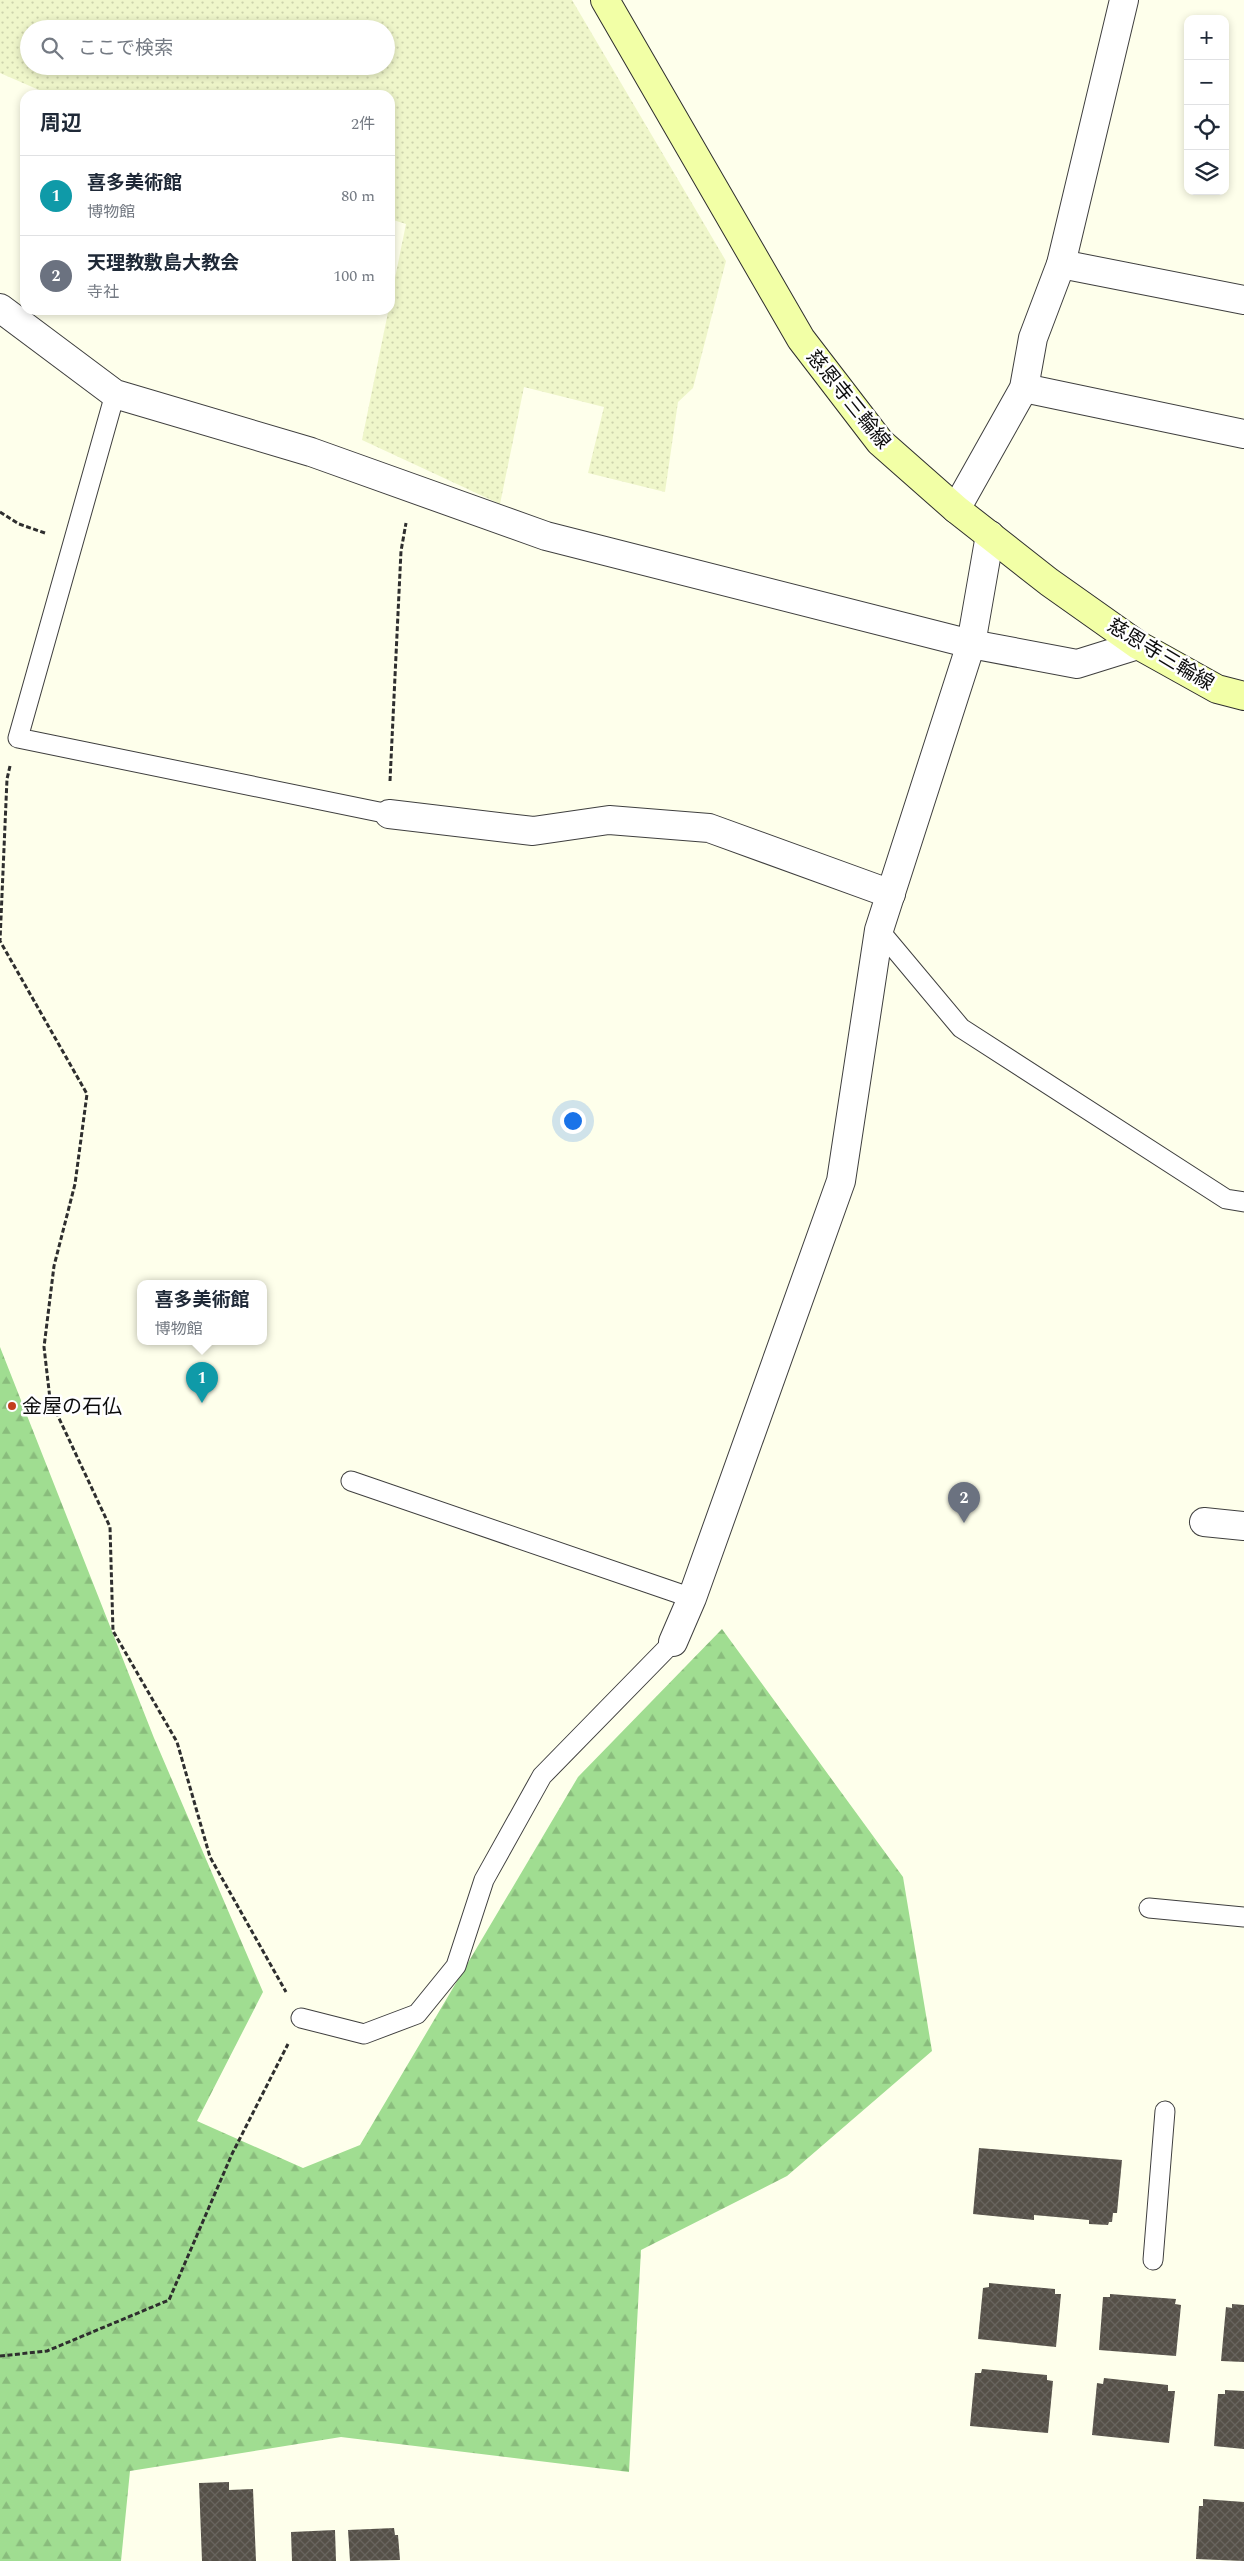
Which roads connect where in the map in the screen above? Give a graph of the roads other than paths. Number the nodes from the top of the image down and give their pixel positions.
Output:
1 (605, 0) edge
2 (1124, 0) edge
3 (1061, 264) junction
4 (1244, 300) edge
5 (0, 308) edge
6 (1024, 388) junction
7 (115, 394) junction
8 (1244, 434) edge
9 (956, 509) junction
10 (990, 535) junction
11 (971, 644) junction
12 (1138, 645) junction
13 (1244, 696) edge
14 (388, 814) joint
15 (891, 894) junction
16 (879, 930) junction
17 (1244, 1202) edge
18 (351, 1481) dead end
19 (1204, 1522) dead end
20 (1244, 1526) edge
21 (692, 1598) junction
22 (673, 1642) joint
23 (1149, 1908) dead end
24 (1244, 1917) edge
25 (300, 2018) road end
26 (1165, 2111) dead end
27 (1153, 2260) dead end

1 - 9 main road, 慈恩寺三輪線
2 - 3 street
3 - 4 street
3 - 6 street
5 - 7 street
6 - 8 street
6 - 9 street
7 - 11 street
7 - 14 lane
9 - 10 main road, 慈恩寺三輪線
10 - 11 street
10 - 12 main road, 慈恩寺三輪線
11 - 12 street
11 - 15 street
12 - 13 main road, 慈恩寺三輪線
14 - 15 street
15 - 16 street
16 - 17 lane
16 - 21 street
18 - 21 lane
19 - 20 street
21 - 22 street
22 - 25 lane
23 - 24 lane
26 - 27 lane

